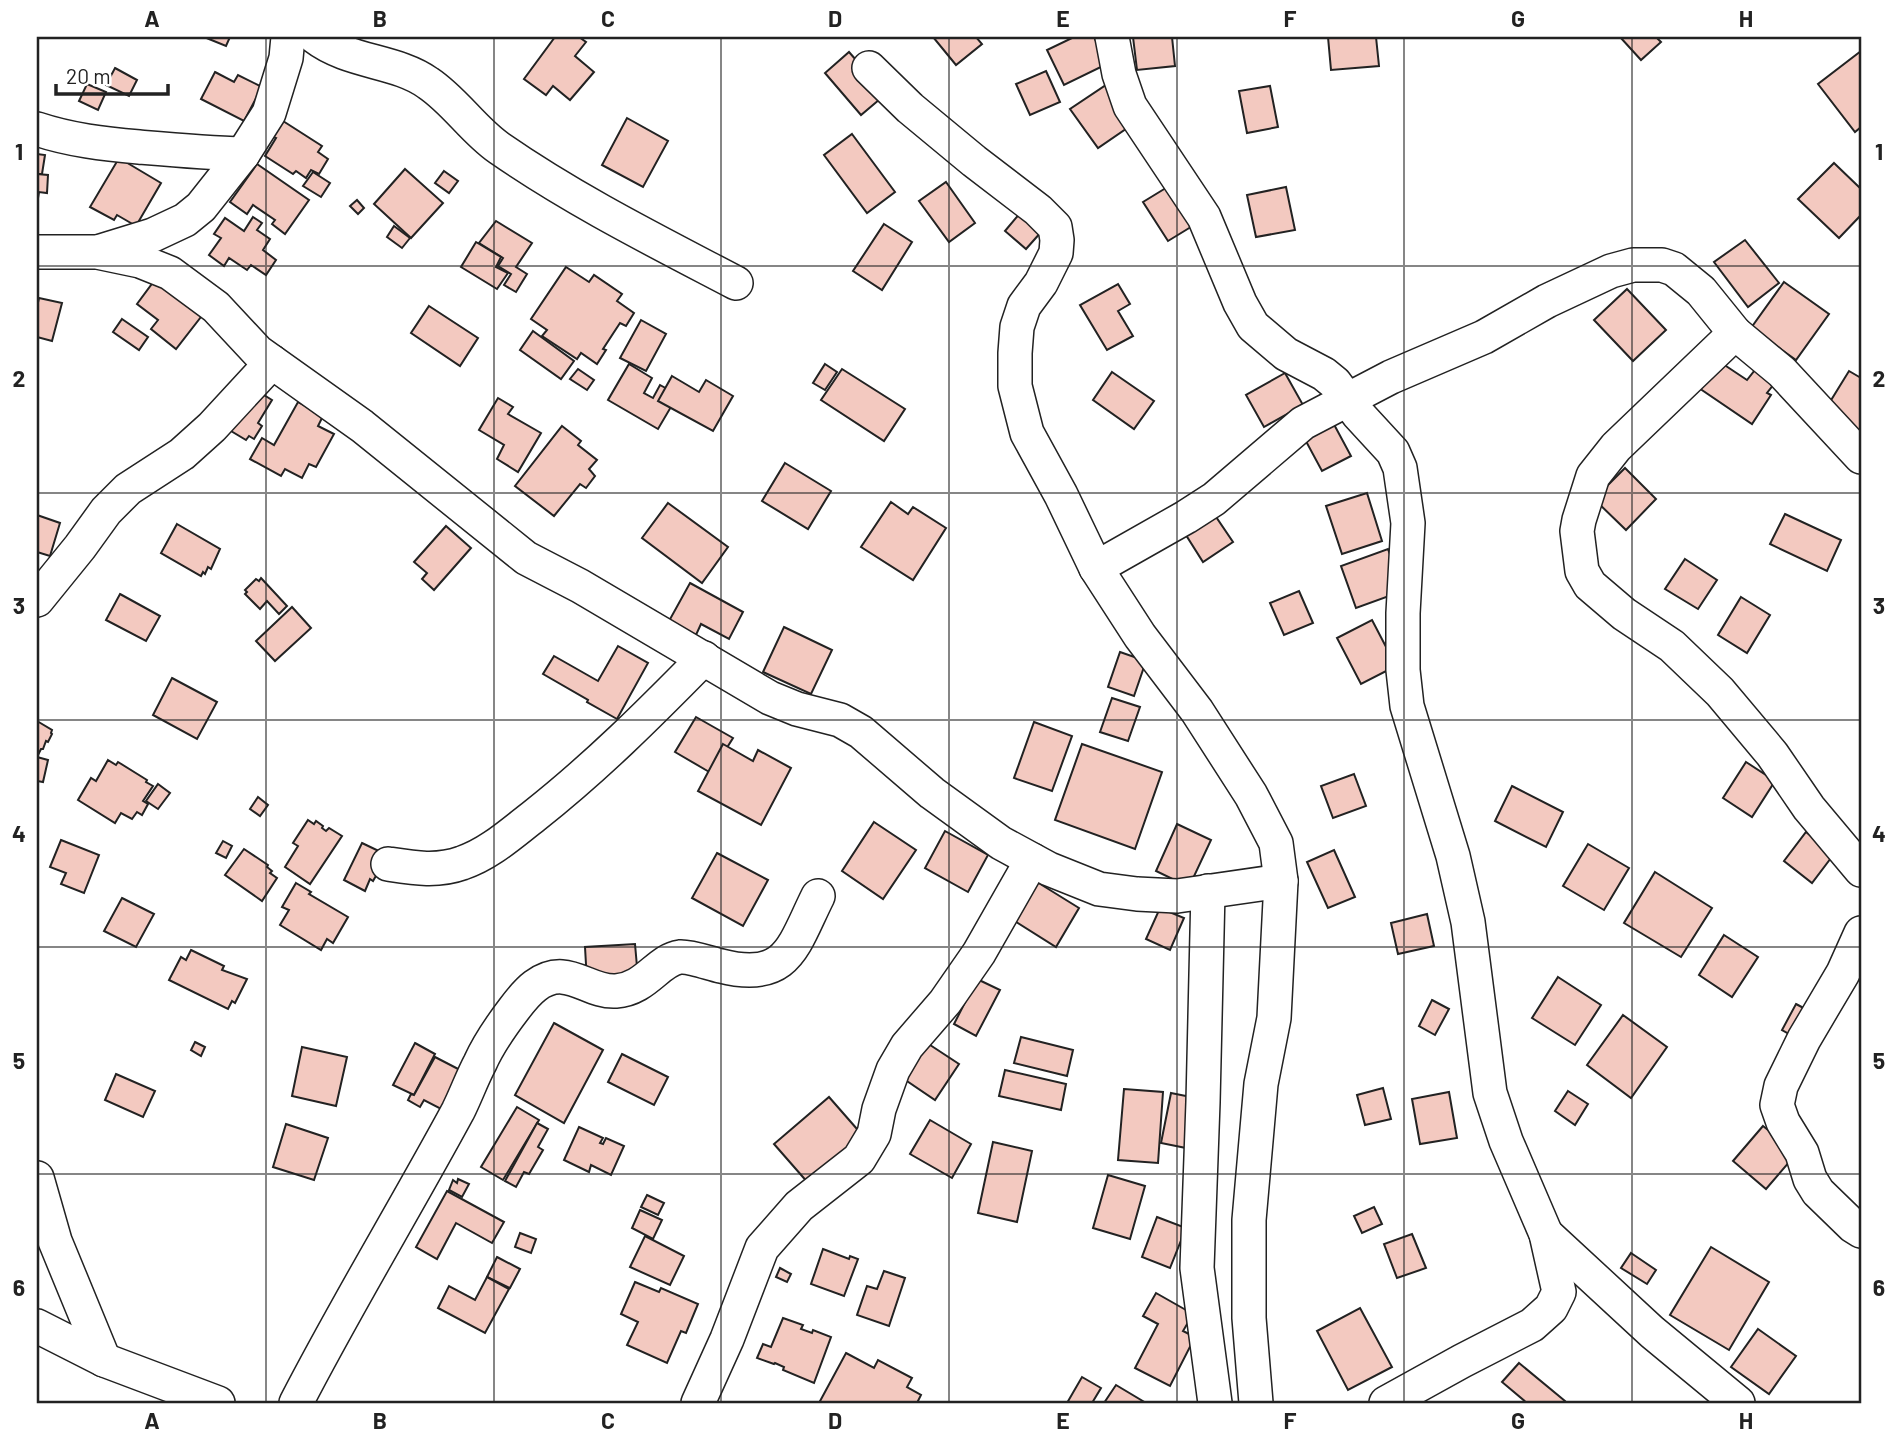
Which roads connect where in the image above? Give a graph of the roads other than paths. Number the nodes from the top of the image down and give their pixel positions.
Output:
1 (288, 37) edge
2 (315, 37) edge
3 (1112, 37) edge
4 (869, 68) dead end
5 (37, 129) edge
6 (243, 154) junction
7 (37, 252) edge
8 (97, 252) junction
9 (736, 283) dead end
10 (1735, 333) junction
11 (272, 362) junction
12 (1347, 399) junction
13 (1861, 457) edge
14 (1096, 568) junction
15 (37, 600) edge
16 (704, 658) junction
17 (1032, 860) junction
18 (388, 864) dead end
19 (1861, 870) edge
20 (1281, 881) junction
21 (1208, 891) junction
22 (818, 896) dead end
23 (1861, 933) edge
24 (37, 1178) edge
25 (1861, 1231) edge
26 (1546, 1234) junction
27 (37, 1326) edge
28 (104, 1360) junction
29 (218, 1403) edge
30 (296, 1403) edge
31 (698, 1403) edge
32 (1214, 1403) edge
33 (1256, 1403) edge
34 (1386, 1403) edge
35 (1738, 1403) edge

1 - 6 street
2 - 9 street
3 - 12 street
4 - 14 street
5 - 6 street
6 - 8 street
7 - 8 street
8 - 11 street
10 - 12 street
10 - 13 street
10 - 19 street
11 - 15 street
11 - 16 street
12 - 14 street
12 - 26 street
14 - 20 street
16 - 17 street
16 - 18 street
17 - 21 street
17 - 31 street
20 - 21 street
20 - 33 street
21 - 32 street
22 - 30 street
23 - 25 street
24 - 28 street
26 - 34 street
26 - 35 street
27 - 28 street
28 - 29 street

